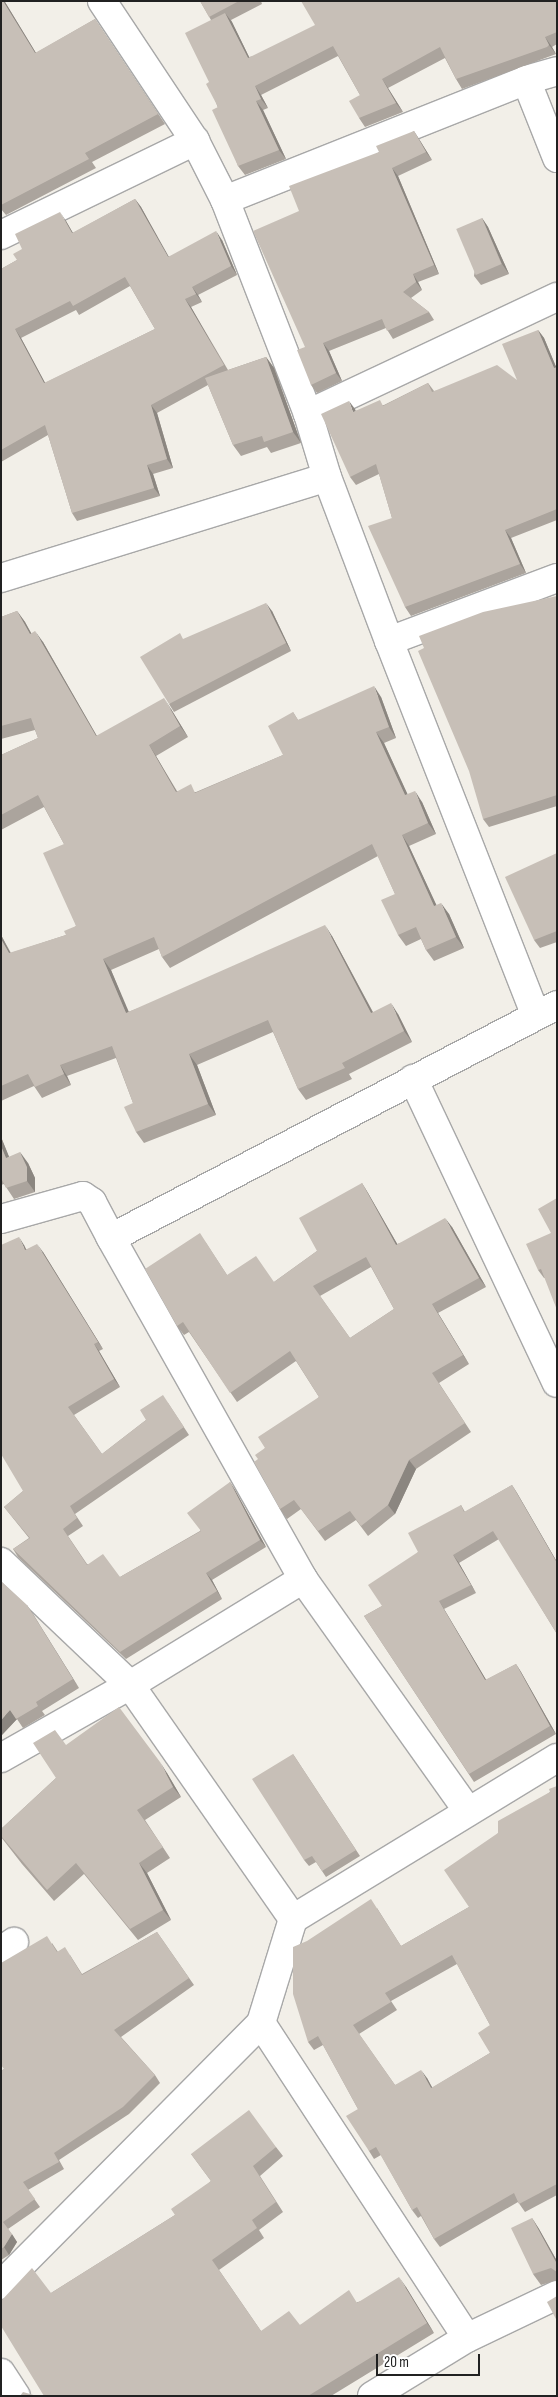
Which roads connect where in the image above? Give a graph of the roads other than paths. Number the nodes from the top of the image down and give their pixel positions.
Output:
1 (102, 1) edge
2 (557, 71) edge
3 (526, 80) junction
4 (196, 141) junction
5 (557, 158) edge
6 (225, 200) junction
7 (1, 235) edge
8 (557, 297) edge
9 (308, 414) junction
10 (327, 477) junction
11 (1, 578) edge
12 (557, 578) edge
13 (389, 641) junction
14 (546, 1010) edge
15 (413, 1079) junction
16 (1, 1219) edge
17 (110, 1238) junction
18 (557, 1383) edge
19 (1, 1562) edge
20 (303, 1579) junction
21 (130, 1684) junction
22 (1, 1758) edge
23 (557, 1758) edge
24 (468, 1812) junction
25 (293, 1919) junction
26 (262, 2023) junction
27 (1, 2285) edge
28 (557, 2295) edge
29 (468, 2338) junction
30 (1, 2373) edge
31 (16, 2396) edge
32 (372, 2396) edge

1 - 4 street
2 - 3 street
3 - 5 street
3 - 6 street
4 - 6 street
4 - 7 street
6 - 9 street
8 - 9 street
9 - 10 street
10 - 11 street
10 - 13 street
12 - 13 street
13 - 14 street
14 - 15 street
15 - 17 street
15 - 18 street
16 - 17 street
17 - 20 street
19 - 21 street
20 - 21 street
20 - 24 street
21 - 22 street
21 - 25 street
23 - 24 street
24 - 25 street
25 - 26 street
26 - 27 street
26 - 29 street
28 - 29 street
29 - 32 street
30 - 31 street

